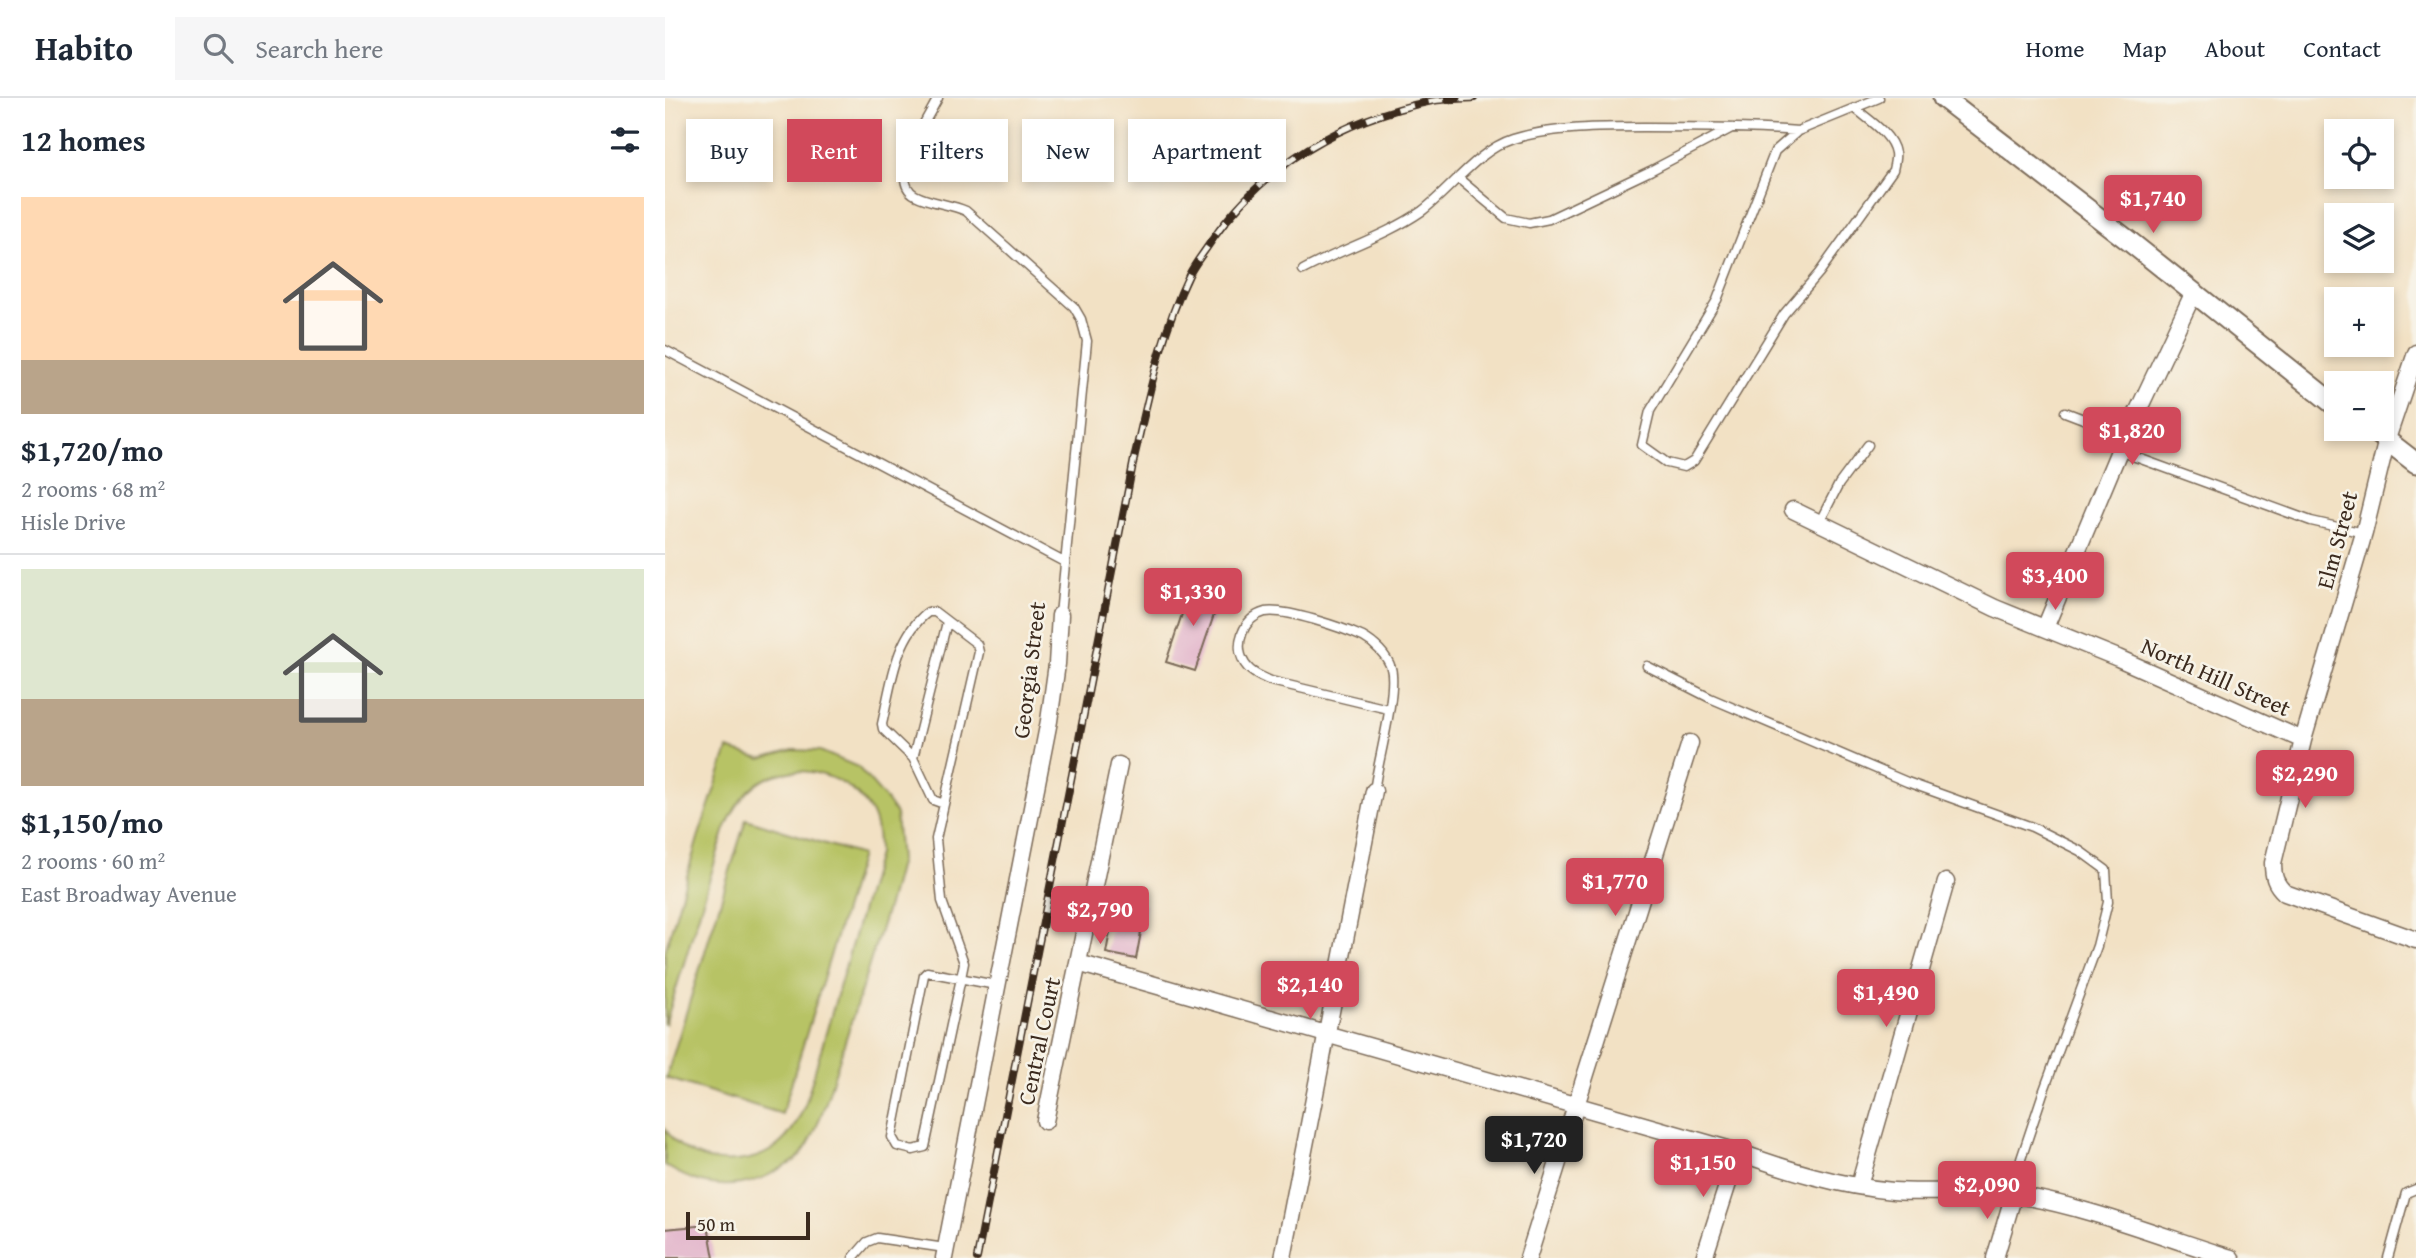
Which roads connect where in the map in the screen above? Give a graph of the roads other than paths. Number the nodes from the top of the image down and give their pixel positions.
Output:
1 (938, 98) edge
2 (1879, 98) edge
3 (1943, 98) edge
4 (1856, 109) junction
5 (1735, 126) junction
6 (1798, 131) junction
7 (1458, 178) junction
8 (1303, 270) dead end
9 (2193, 294) junction
10 (665, 350) edge
11 (2416, 353) edge
12 (2324, 398) edge
13 (2394, 401) edge
14 (2065, 412) dead end
15 (2128, 436) junction
16 (2378, 441) edge
17 (2388, 441) edge
18 (1868, 445) dead end
19 (2119, 451) junction
20 (2416, 463) edge
21 (1793, 510) dead end
22 (1819, 523) junction
23 (2364, 533) junction
24 (1064, 562) junction
25 (1060, 615) joint
26 (947, 622) junction
27 (2045, 628) junction
28 (1647, 666) dead end
29 (1388, 709) junction
30 (2303, 740) junction
31 (1690, 743) dead end
32 (913, 758) junction
33 (1119, 765) dead end
34 (1374, 791) joint
35 (944, 804) junction
36 (1946, 882) dead end
37 (2416, 940) edge
38 (1078, 963) junction
39 (961, 978) junction
40 (996, 985) junction
41 (1326, 1034) junction
42 (1575, 1105) junction
43 (1045, 1121) dead end
44 (1738, 1152) junction
45 (1859, 1186) junction
46 (2416, 1189) edge
47 (2014, 1194) junction
48 (944, 1253) edge
49 (853, 1258) edge
50 (1283, 1258) edge
51 (1528, 1258) edge
52 (1704, 1258) edge
53 (1995, 1258) edge
54 (2231, 1258) edge
55 (2388, 1258) edge

1 - 24 lane, Georgia Street
2 - 4 lane
3 - 9 street
4 - 6 lane
4 - 6 lane
5 - 6 lane
5 - 7 lane
5 - 7 lane
7 - 8 lane
9 - 12 street
9 - 15 street
10 - 24 lane
11 - 13 street, Elm Street
14 - 15 lane
15 - 19 street
16 - 23 street, Elm Street
17 - 20 street
18 - 22 lane
19 - 23 lane
19 - 27 street
21 - 22 street, North Hill Street
22 - 27 street, North Hill Street
23 - 30 street, Elm Street
24 - 25 lane, Georgia Street
25 - 40 street, Georgia Street
26 - 32 lane
26 - 32 lane
26 - 35 lane
27 - 30 street, North Hill Street
28 - 47 lane
29 - 29 lane
29 - 34 lane
30 - 37 street, North Hill Street
31 - 42 street
32 - 35 lane
33 - 38 street, Central Court
34 - 41 street
35 - 39 lane
36 - 45 street
38 - 41 street
38 - 43 street, Central Court
39 - 39 lane
39 - 40 lane
40 - 48 street, Georgia Street
41 - 42 street
41 - 50 street
42 - 44 street
42 - 51 street
44 - 45 street
44 - 52 street
45 - 47 street
46 - 55 lane
47 - 53 street
47 - 54 street
48 - 49 lane

